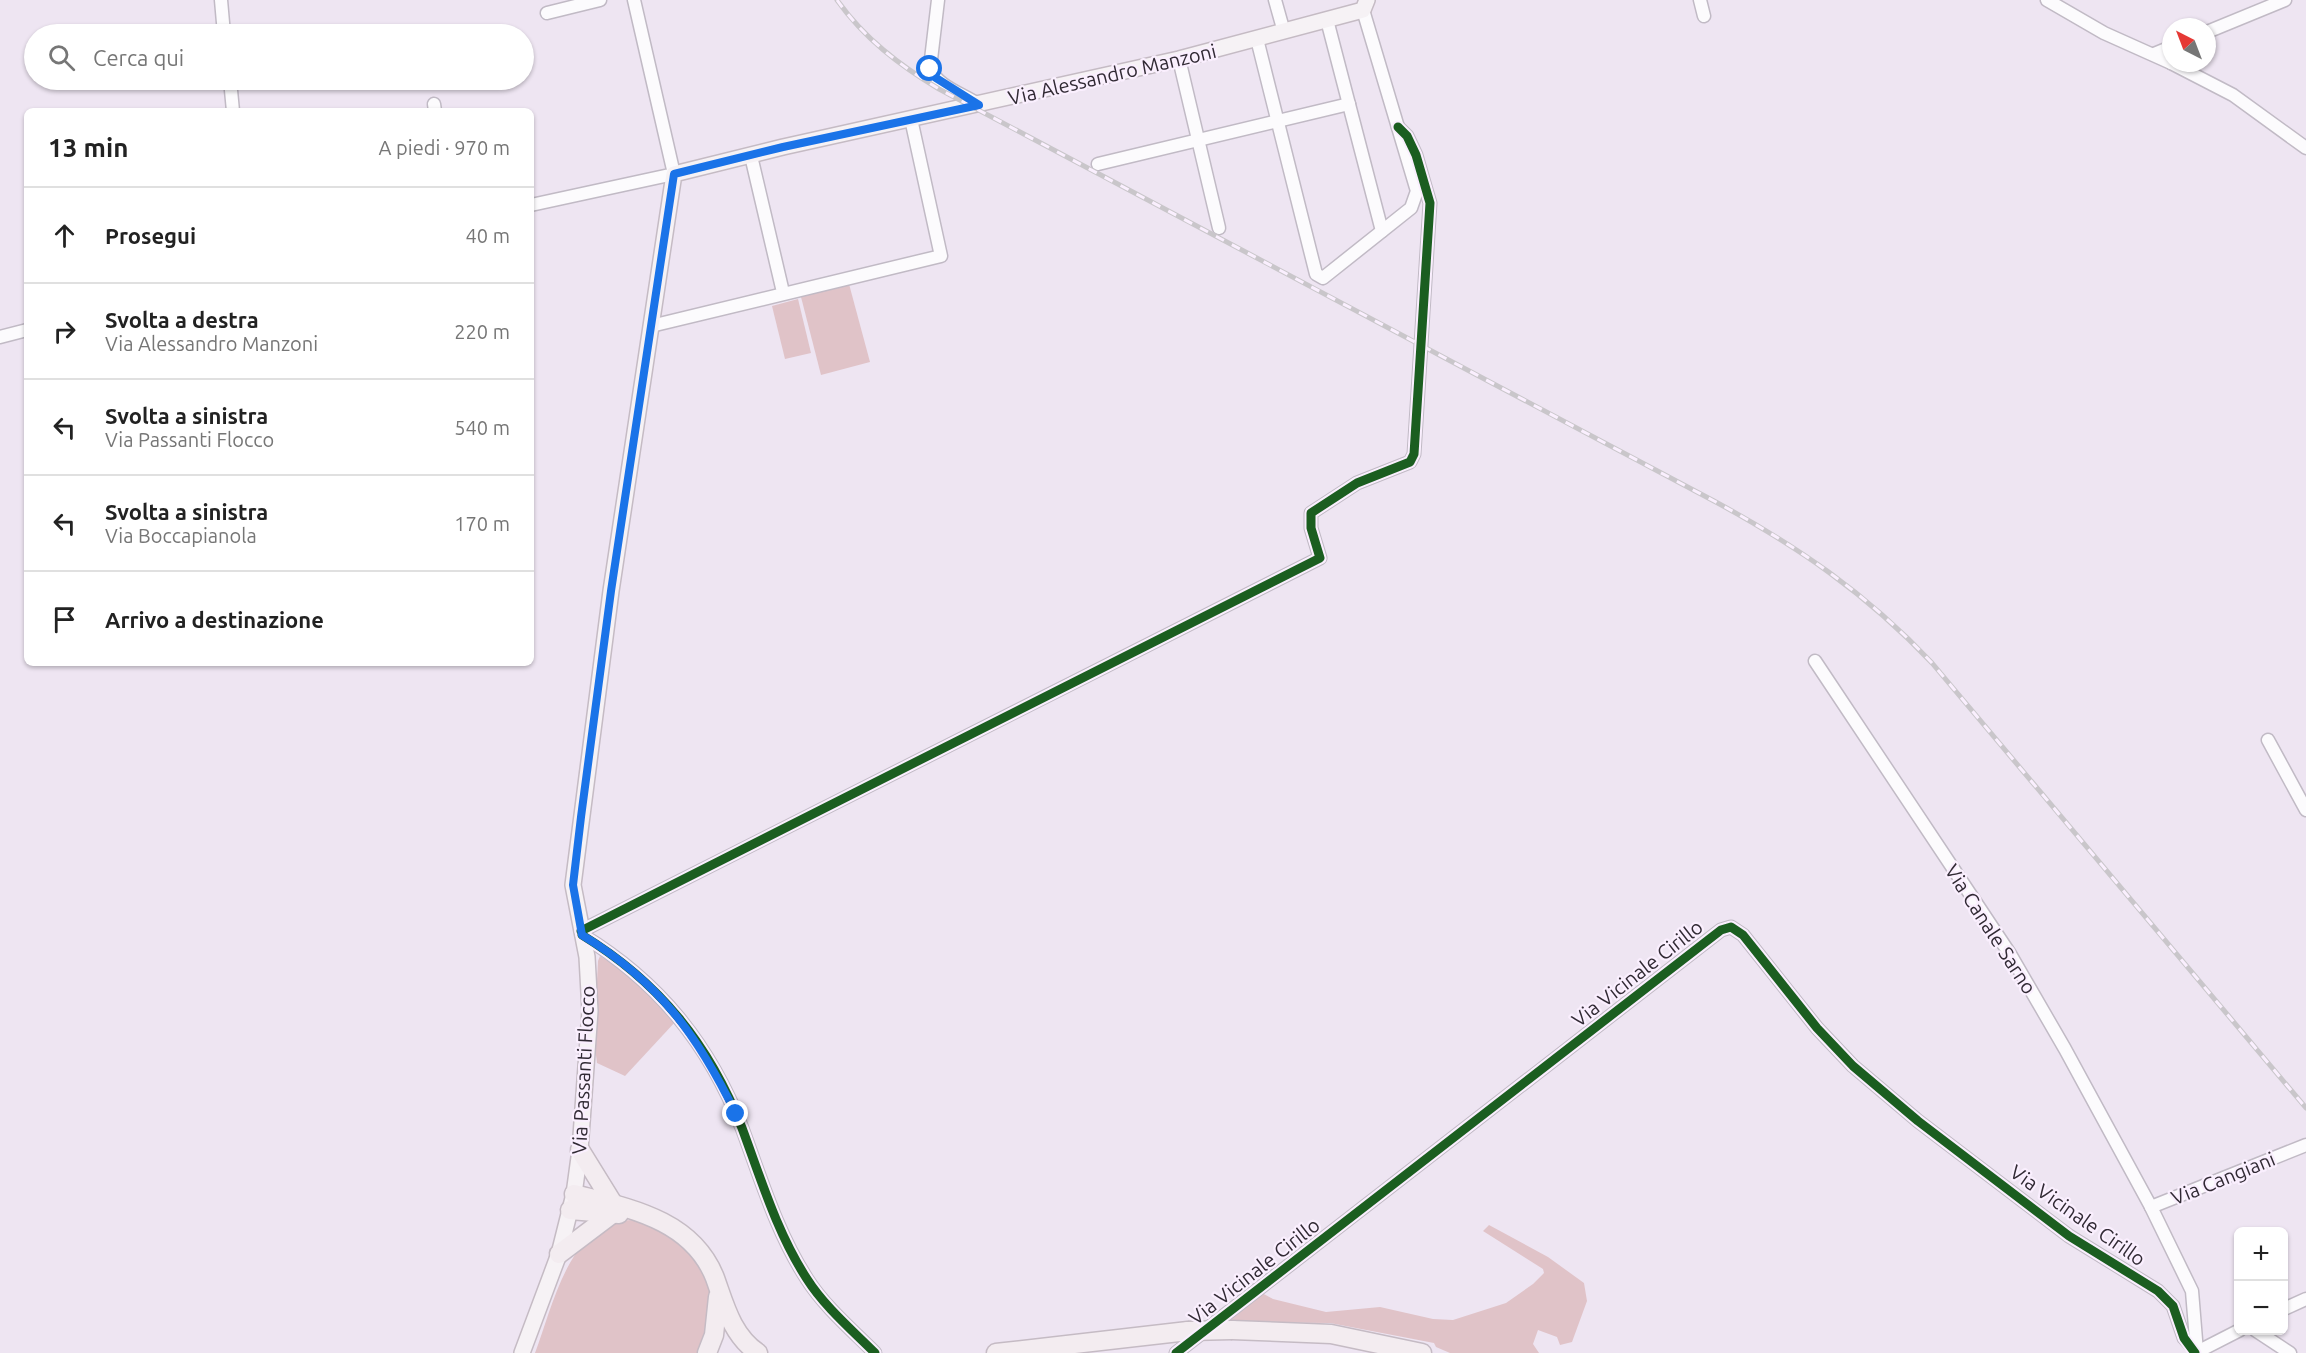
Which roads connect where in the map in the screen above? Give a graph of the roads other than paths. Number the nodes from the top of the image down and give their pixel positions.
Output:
1 (220, 0) edge
2 (600, 0) edge
3 (633, 0) edge
4 (938, 0) edge
5 (1275, 0) edge
6 (1700, 0) edge
7 (2047, 0) edge
8 (2286, 0) edge
9 (1365, 5) edge
10 (547, 13) dead end
11 (1704, 16) dead end
12 (1327, 20) junction
13 (224, 24) edge
14 (2216, 28) edge
15 (1284, 32) junction
16 (1257, 39) junction
17 (2162, 51) edge
18 (2154, 54) junction
19 (2162, 58) edge
20 (1179, 59) junction
21 (2188, 72) edge
22 (231, 90) edge
23 (1349, 104) junction
24 (979, 105) junction
25 (233, 108) edge
26 (910, 119) junction
27 (1278, 121) junction
28 (1398, 127) junction
29 (1199, 141) junction
30 (2306, 148) edge
31 (751, 156) junction
32 (1098, 164) dead end
33 (674, 174) junction
34 (534, 204) edge
35 (1219, 228) dead end
36 (1382, 231) junction
37 (782, 288) dead end
38 (651, 326) junction
39 (24, 331) edge
40 (0, 337) edge
41 (1815, 661) dead end
42 (2268, 740) dead end
43 (2306, 810) edge
44 (581, 933) junction
45 (2306, 1145) edge
46 (580, 1150) junction
47 (572, 1202) junction
48 (2151, 1207) junction
49 (613, 1209) junction
50 (558, 1254) junction
51 (718, 1292) junction
52 (2306, 1299) edge
53 (2288, 1308) edge
54 (2234, 1333) edge
55 (2263, 1335) edge
56 (522, 1353) edge
57 (707, 1353) edge
58 (758, 1353) edge
59 (875, 1353) edge
60 (996, 1353) edge
61 (1176, 1353) edge
62 (1422, 1353) edge
63 (2196, 1353) edge
64 (2290, 1353) edge

1 - 13 street
2 - 10 street
3 - 33 street, Via Passanti Flocco
4 - 24 street
5 - 15 street
6 - 11 street
7 - 18 street
8 - 14 street
9 - 12 main road, Via Alessandro Manzoni
9 - 28 street
12 - 15 main road, Via Alessandro Manzoni
12 - 23 street
15 - 16 main road, Via Alessandro Manzoni
16 - 20 main road, Via Alessandro Manzoni
16 - 27 street
17 - 18 street
18 - 19 street
20 - 24 main road, Via Alessandro Manzoni
20 - 29 street
21 - 30 street
22 - 25 street
23 - 27 street
23 - 36 street
24 - 26 main road, Via Alessandro Manzoni
26 - 31 main road, Via Alessandro Manzoni
26 - 38 street
27 - 29 street
27 - 36 street
28 - 36 street
28 - 44 street
29 - 32 street
29 - 35 street
31 - 33 main road, Via Alessandro Manzoni
31 - 37 street
33 - 34 street
33 - 38 main road, Via Passanti Flocco
38 - 44 main road, Via Passanti Flocco
39 - 40 street
41 - 48 street, Via Canale Sarno
42 - 43 street
44 - 46 main road, Via Passanti Flocco
44 - 59 street
45 - 48 street, Via Cangiani
46 - 47 main road, Via Passanti Flocco
46 - 49 highway
47 - 49 highway
47 - 50 main road, Via Passanti Flocco
48 - 63 street, Via Cangiani
49 - 50 highway
49 - 51 highway
50 - 56 main road, Via Passanti Flocco
51 - 57 highway
51 - 58 highway
52 - 53 street
54 - 63 street
55 - 64 street
60 - 62 highway, bridge
61 - 63 street, Via Vicinale Cirillo

